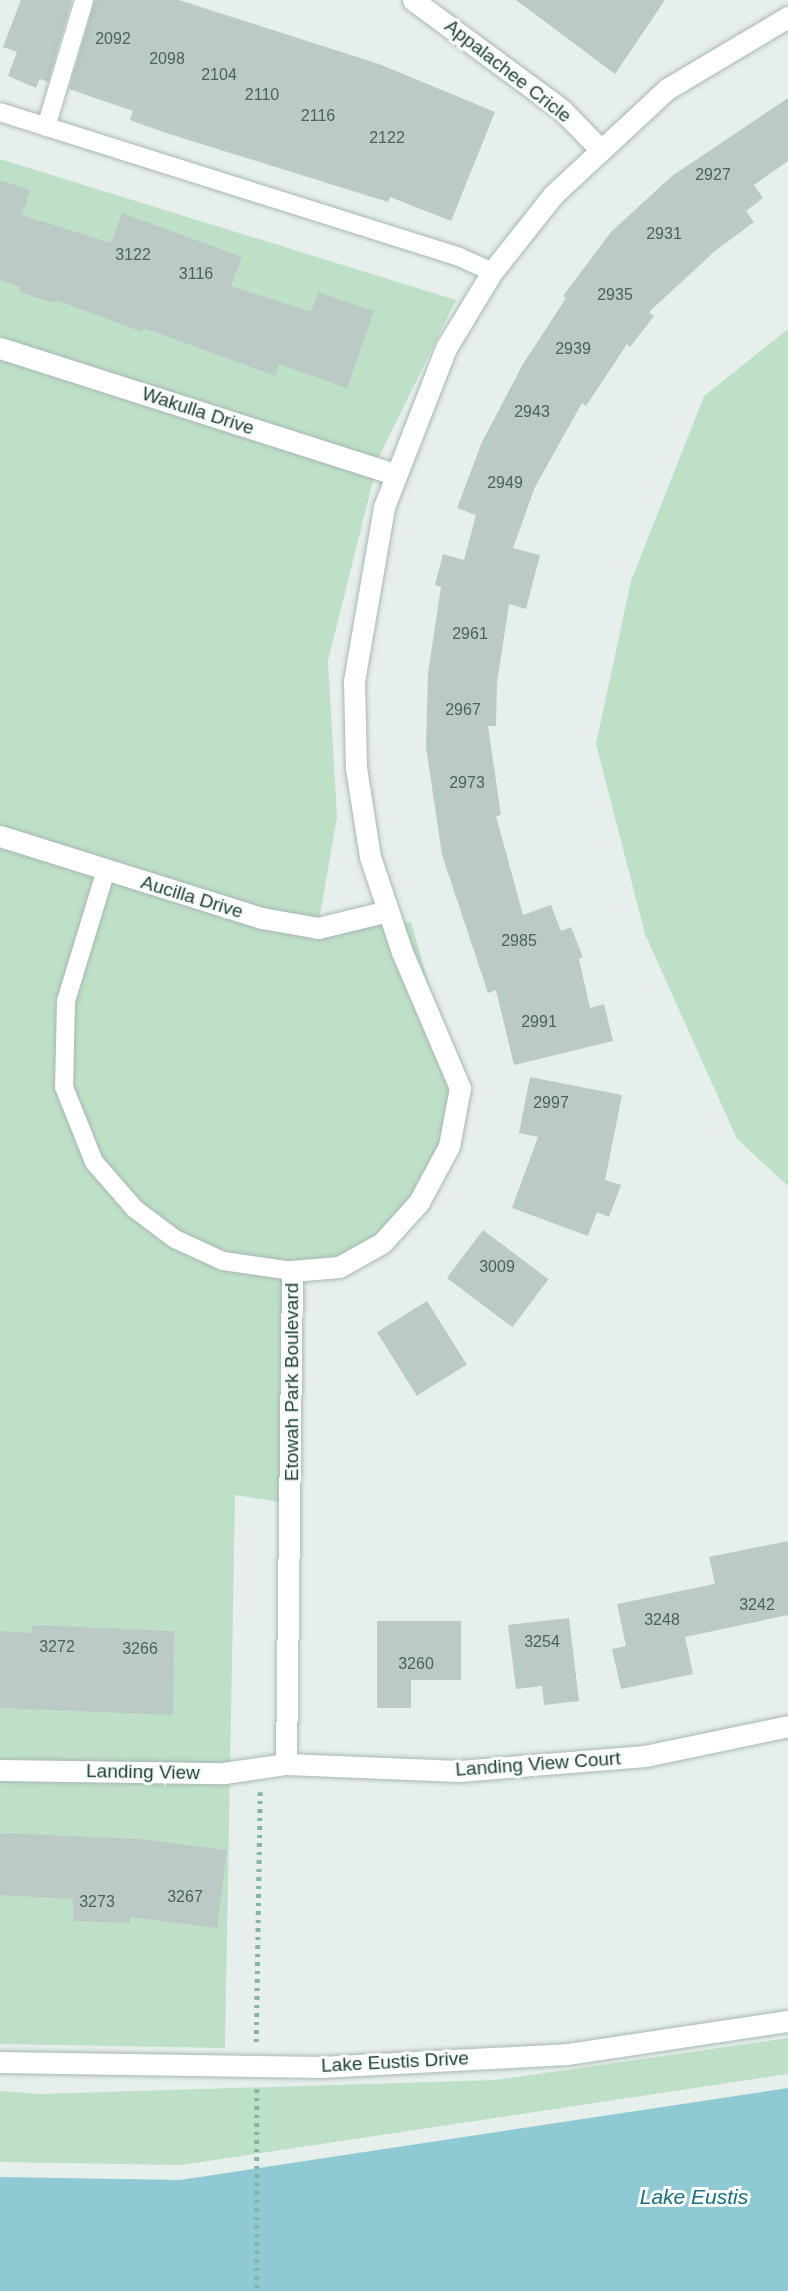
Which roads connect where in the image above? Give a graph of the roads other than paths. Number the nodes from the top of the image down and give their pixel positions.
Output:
1 (84, 0) edge
2 (413, 0) edge
3 (788, 18) edge
4 (0, 113) edge
5 (46, 127) junction
6 (599, 148) junction
7 (492, 272) junction
8 (0, 348) edge
9 (396, 474) junction
10 (0, 836) edge
11 (106, 870) junction
12 (388, 911) junction
13 (292, 1271) junction
14 (788, 1726) edge
15 (286, 1764) junction
16 (0, 1770) edge
17 (788, 2021) edge
18 (0, 2062) edge

1 - 5 lane
2 - 6 street, Appalachee Cricle
3 - 6 street, Etowah Park Boulevard
4 - 5 lane
5 - 7 lane
6 - 7 street, Etowah Park Boulevard
7 - 9 street, Etowah Park Boulevard
8 - 9 street, Wakulla Drive
9 - 12 street, Etowah Park Boulevard
10 - 11 street, Aucilla Drive
11 - 12 street, Aucilla Drive
11 - 13 lane
12 - 13 street, Etowah Park Boulevard
13 - 15 street, Etowah Park Boulevard
14 - 15 street, Landing View Court
15 - 16 street, Landing View
17 - 18 street, Lake Eustis Drive

